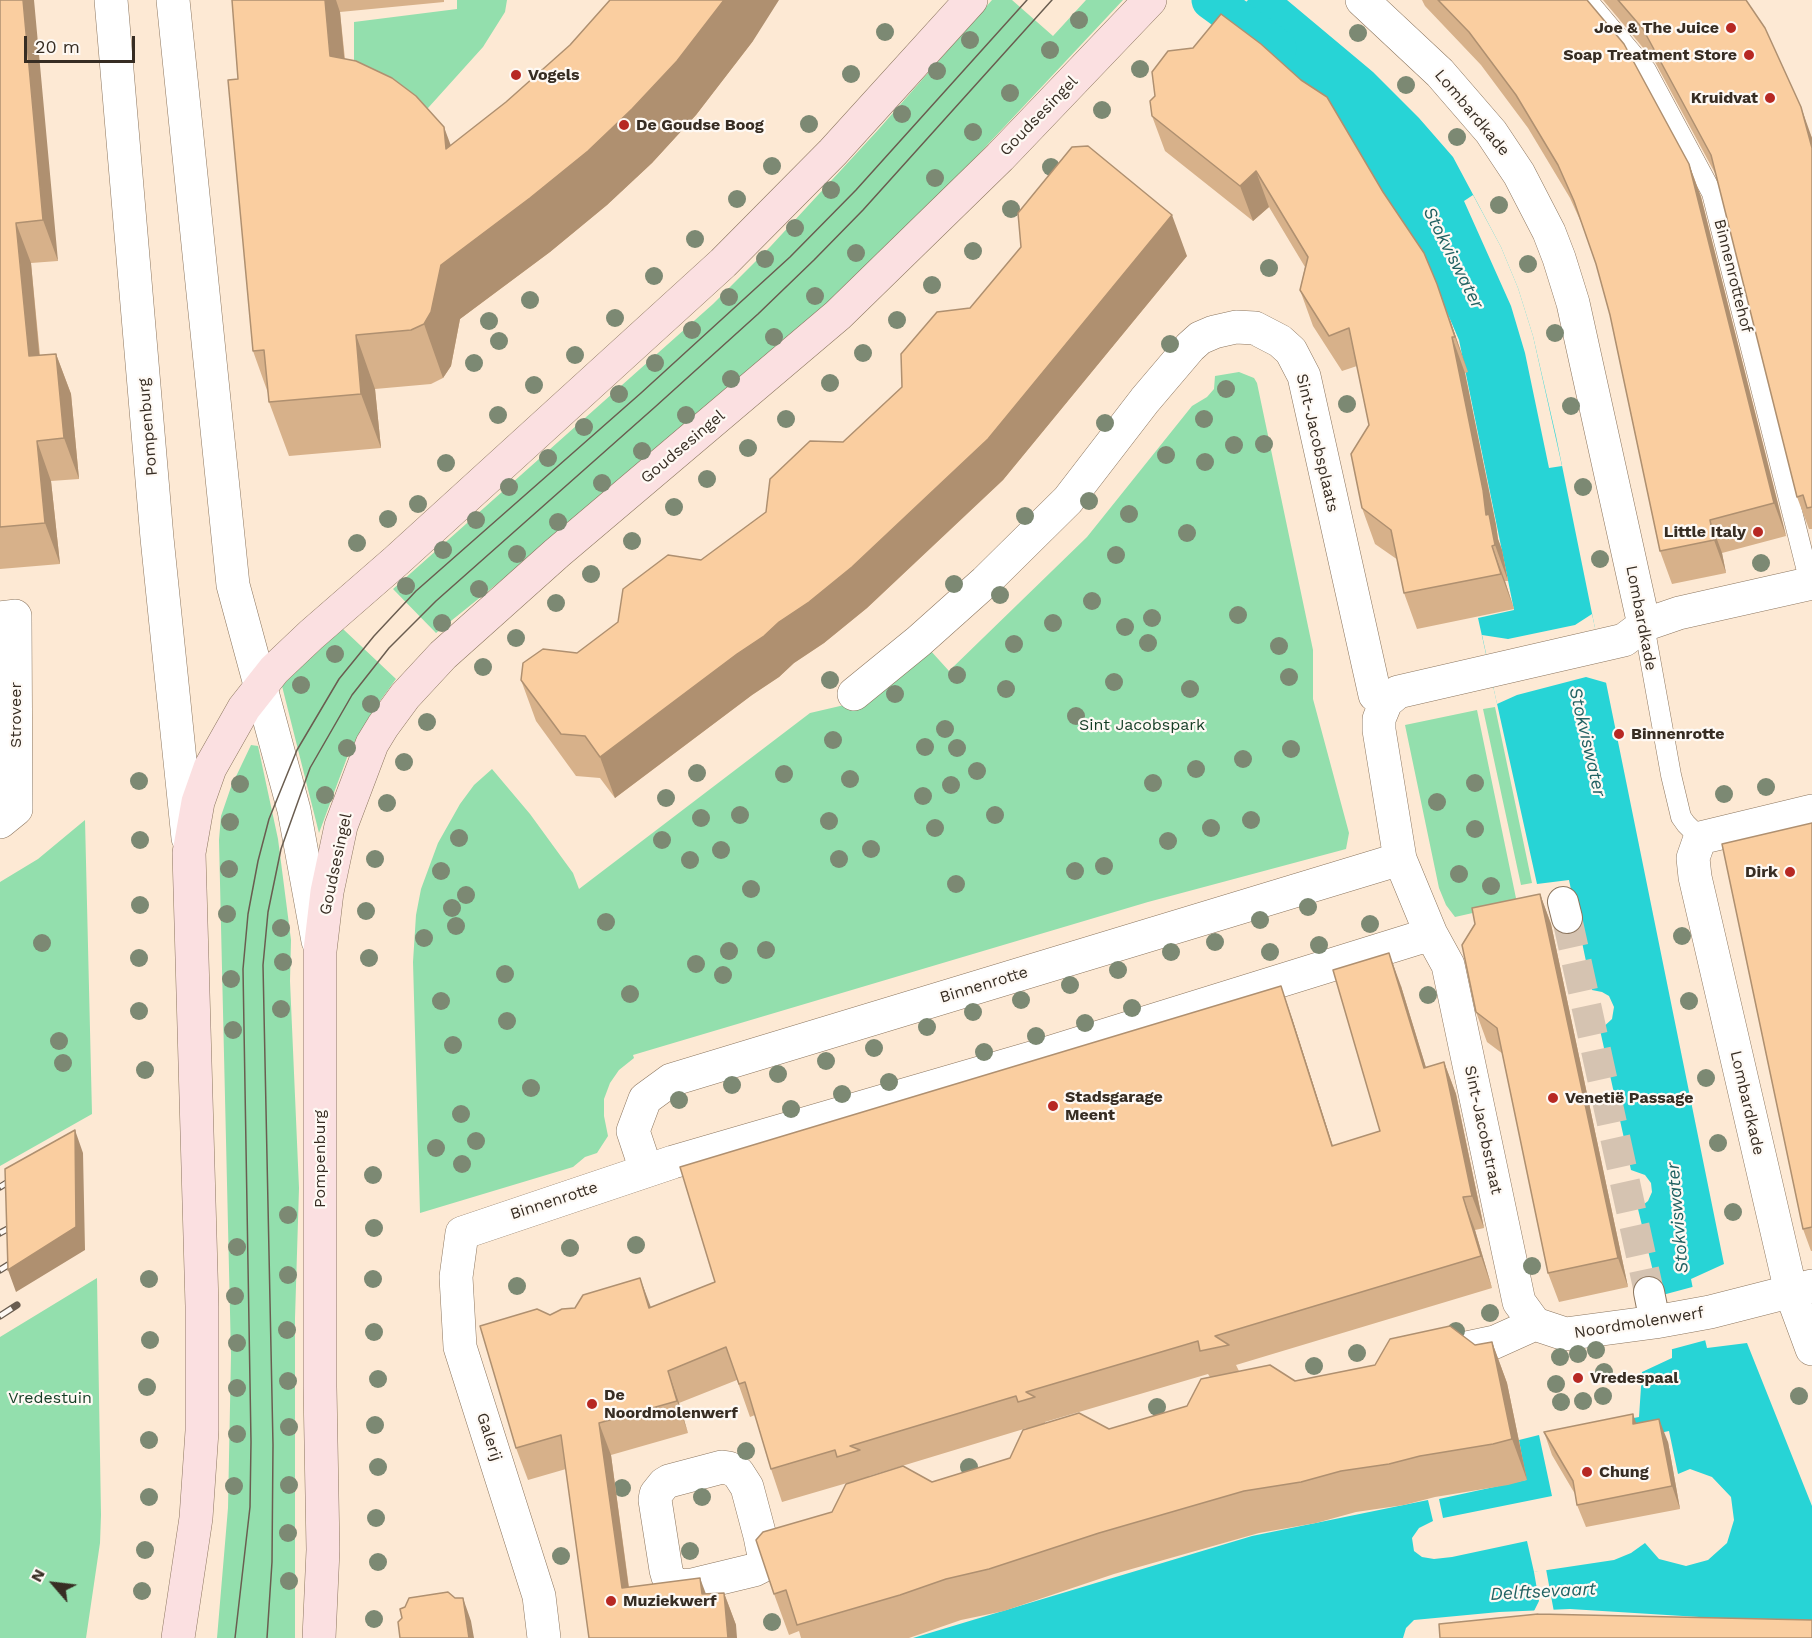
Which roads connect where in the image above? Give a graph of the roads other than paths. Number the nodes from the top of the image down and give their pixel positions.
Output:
1 (111, 0) edge
2 (173, 0) edge
3 (971, 0) edge
4 (1587, 0) edge
5 (1373, 4) edge
6 (1144, 7) edge
7 (1811, 583) edge
8 (0, 618) edge
9 (1644, 625) junction
10 (260, 686) junction
11 (854, 694) dead end
12 (1386, 702) junction
13 (1812, 811) edge
14 (0, 822) edge
15 (1700, 838) junction
16 (189, 853) junction
17 (1400, 859) junction
18 (1431, 934) junction
19 (320, 951) junction
20 (646, 1170) junction
21 (462, 1233) joint
22 (1801, 1289) edge
23 (1535, 1324) junction
24 (1812, 1349) edge
25 (1415, 1359) edge
26 (794, 1526) edge
27 (760, 1536) edge
28 (178, 1638) edge
29 (319, 1638) edge
30 (544, 1638) edge

1 - 16 street, Pompenburg
2 - 10 street, Pompenburg
3 - 10 main road
4 - 7 lane, Binnenrottehof
5 - 9 street, Lombardkade
6 - 19 main road, Goudsesingel
7 - 9 street
8 - 14 street, Stroveer
9 - 12 street
9 - 15 lane, Lombardkade
10 - 16 main road, Pompenburg
10 - 19 street, Pompenburg
11 - 12 street, Sint-Jacobsplaats
12 - 17 street
13 - 15 street
15 - 22 street, Lombardkade
16 - 28 main road, Pompenburg
17 - 18 street
17 - 20 street, Binnenrotte
18 - 20 street, Binnenrotte
18 - 23 street, Sint-Jacobstraat
19 - 29 main road, Pompenburg
20 - 21 street, Binnenrotte
21 - 30 street, Galerij
22 - 23 street, Noordmolenwerf
22 - 24 street
23 - 25 street
26 - 27 street

